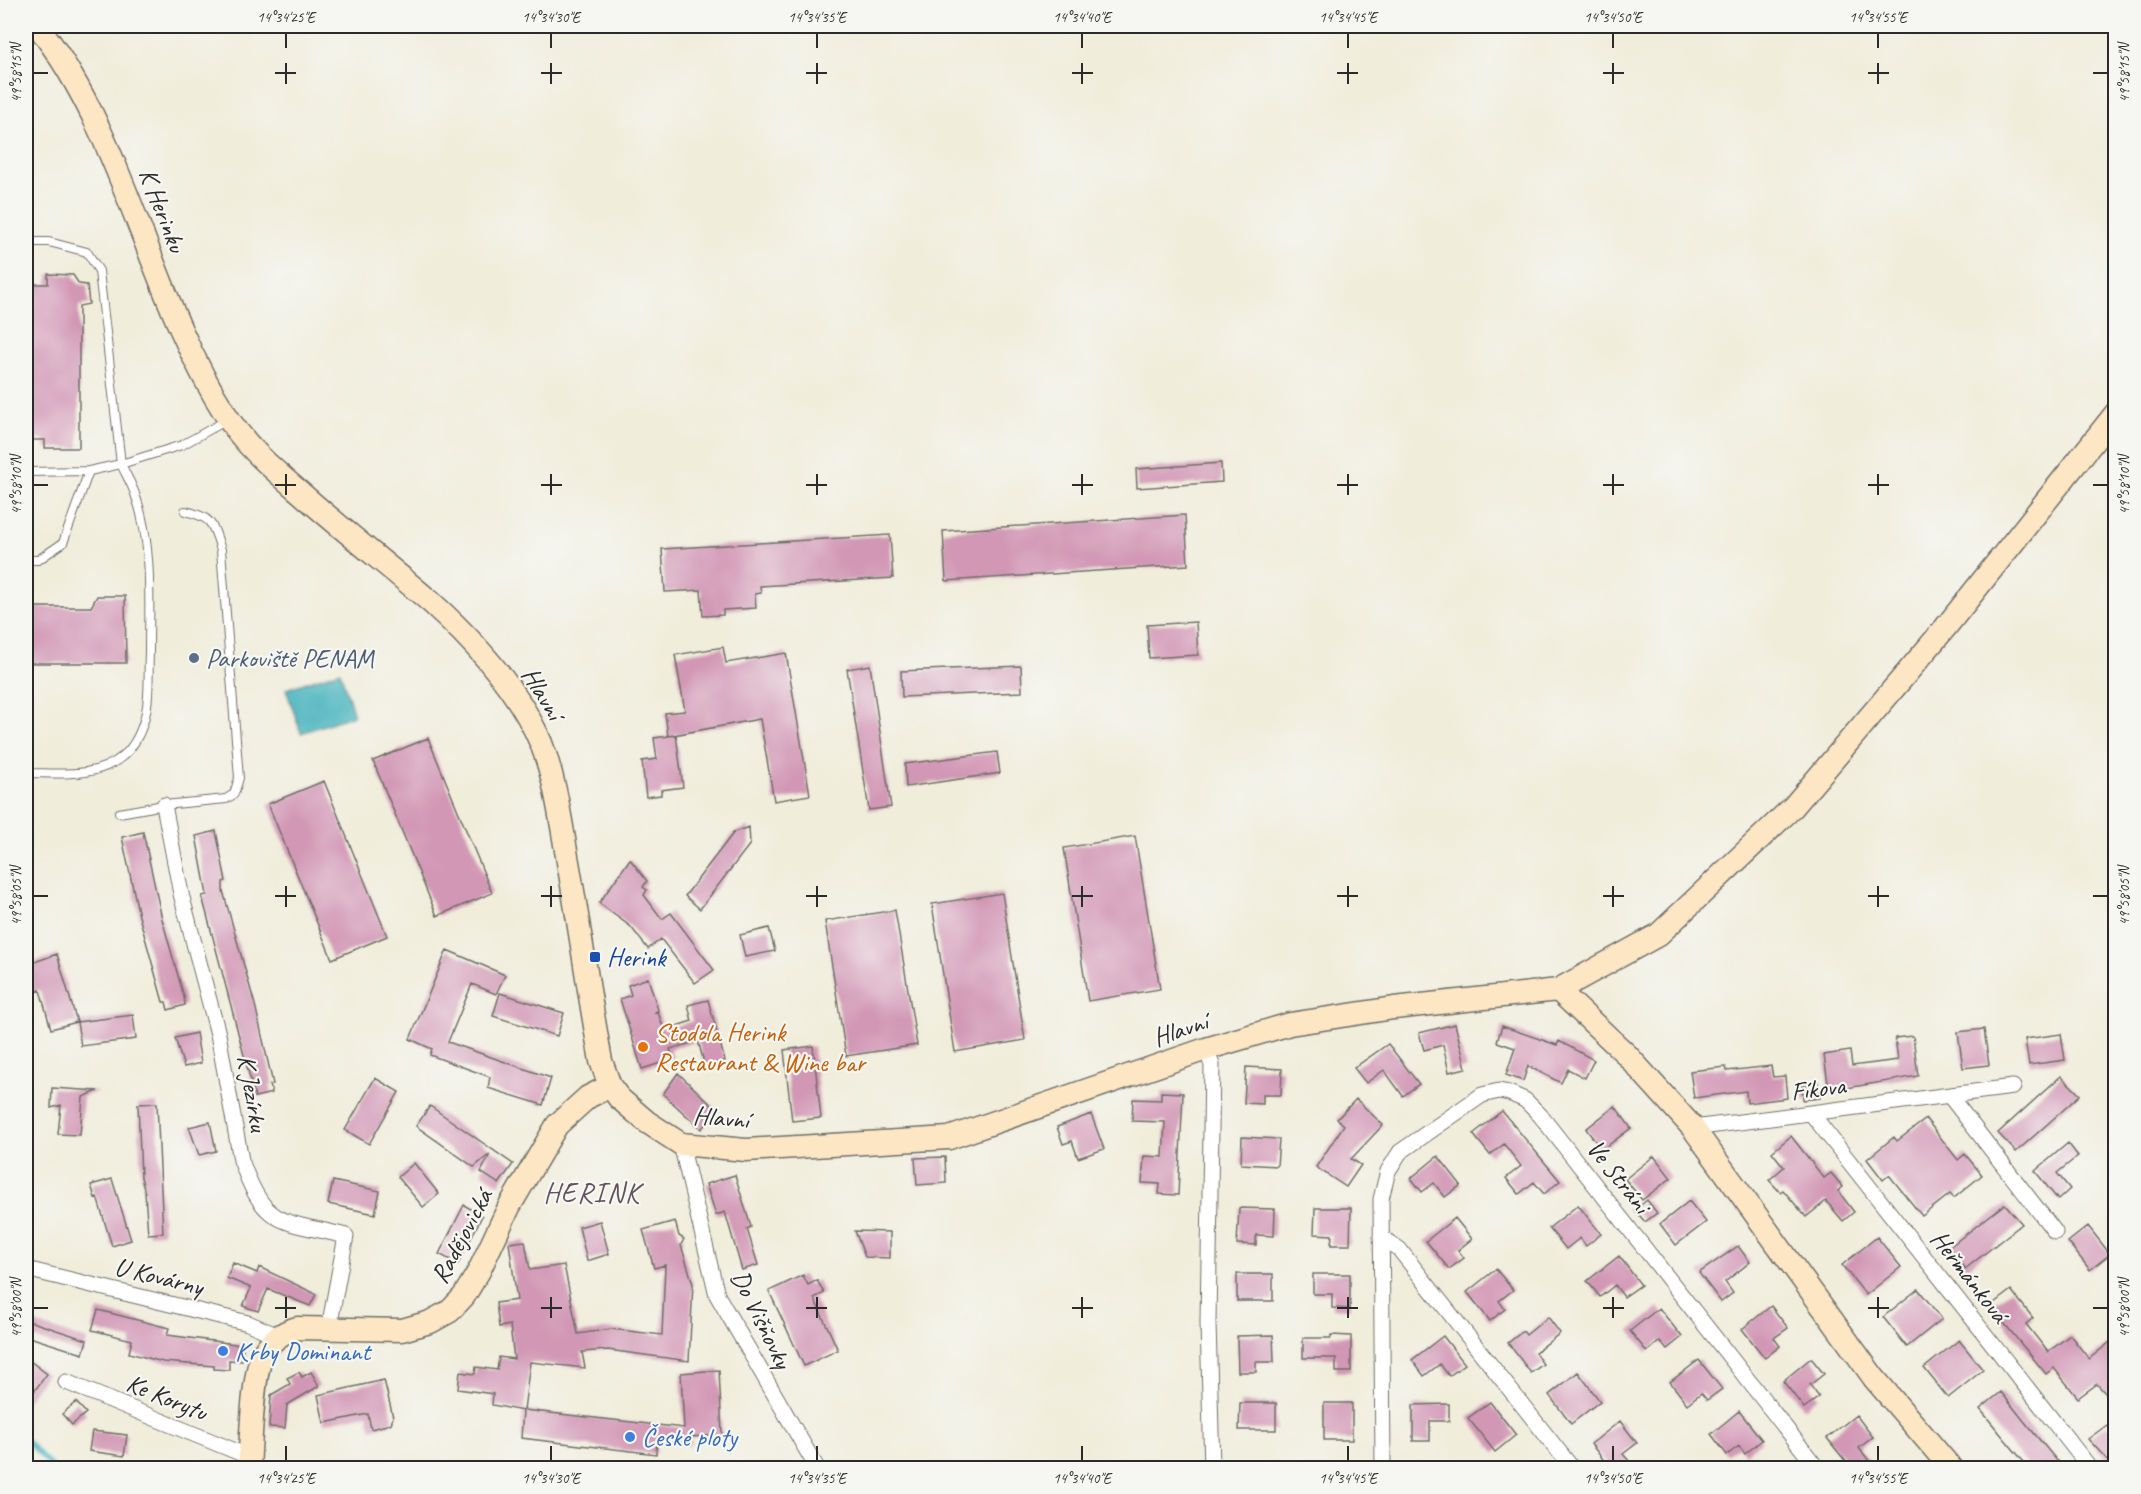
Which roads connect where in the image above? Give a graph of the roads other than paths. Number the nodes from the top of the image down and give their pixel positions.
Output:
1 (38, 26) edge
2 (26, 242) edge
3 (2115, 413) edge
4 (228, 419) junction
5 (121, 464) junction
6 (89, 471) junction
7 (26, 472) edge
8 (185, 511) dead end
9 (26, 561) edge
10 (26, 773) edge
11 (164, 804) junction
12 (119, 813) dead end
13 (1558, 990) junction
14 (1206, 1049) junction
15 (610, 1086) junction
16 (2013, 1087) dead end
17 (1949, 1095) junction
18 (1812, 1113) junction
19 (1693, 1128) junction
20 (681, 1144) junction
21 (2055, 1232) dead end
22 (1381, 1237) junction
23 (26, 1269) edge
24 (329, 1328) junction
25 (278, 1336) junction
26 (66, 1382) dead end
27 (250, 1463) edge
28 (818, 1468) edge
29 (1212, 1468) edge
30 (1383, 1468) edge
31 (1572, 1468) edge
32 (1817, 1468) edge
33 (1951, 1468) edge
34 (2090, 1468) edge

1 - 4 street, K Herinku
2 - 5 lane
3 - 13 street
4 - 5 lane
4 - 15 street, Hlavní
5 - 6 lane
5 - 10 lane
6 - 7 lane
6 - 9 lane
8 - 11 lane
11 - 12 lane
11 - 24 street, K Jezírku
13 - 14 street, Hlavní
13 - 19 street
14 - 20 street, Hlavní
14 - 29 street
15 - 20 street, Hlavní
15 - 24 street, Radějovická
16 - 17 street, Fíkova
17 - 18 street, Fíkova
17 - 21 street
18 - 19 street, Fíkova
18 - 34 street, Heřmánková
19 - 33 street
20 - 28 street, Do Višňovky
22 - 30 street, Ve Stráni
22 - 31 street
22 - 32 street, Ve Stráni
23 - 25 street, U Kovárny
24 - 25 street, Radějovická
25 - 27 street
26 - 27 street, Ke Korytu

